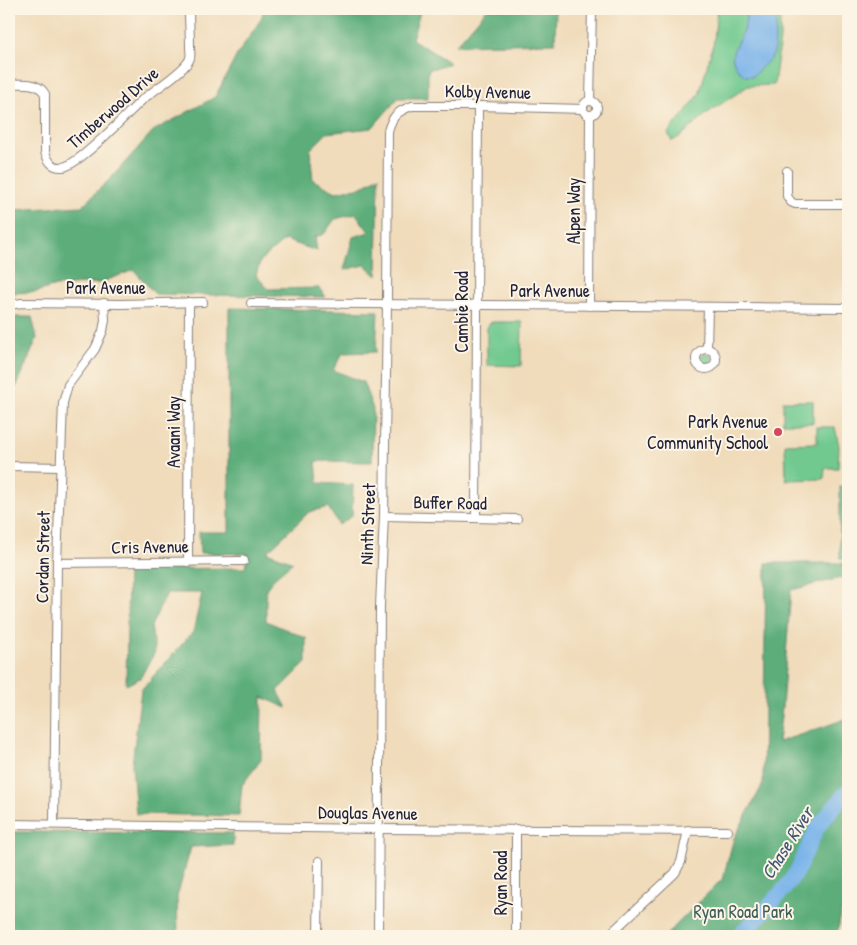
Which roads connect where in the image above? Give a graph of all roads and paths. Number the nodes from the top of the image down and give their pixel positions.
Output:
1 (189, 9) edge
2 (592, 9) edge
3 (9, 84) edge
4 (590, 101) junction
5 (478, 106) junction
6 (583, 109) junction
7 (396, 114) joint
8 (590, 116) junction
9 (787, 171) dead end
10 (848, 204) edge
11 (189, 302) junction
12 (203, 302) dead end
13 (104, 303) junction
14 (251, 303) dead end
15 (9, 304) edge
16 (388, 304) junction
17 (477, 305) junction
18 (589, 306) junction
19 (708, 307) junction
20 (848, 308) edge
21 (707, 349) dead end
22 (9, 466) edge
23 (61, 466) junction
24 (384, 516) junction
25 (476, 518) junction
26 (517, 519) dead end
27 (244, 561) dead end
28 (188, 562) junction
29 (57, 563) junction
30 (54, 823) junction
31 (9, 824) edge
32 (378, 829) junction
33 (516, 829) junction
34 (688, 830) junction
35 (728, 831) dead end
36 (319, 861) dead end
37 (318, 936) edge
38 (378, 936) edge
39 (516, 936) edge
40 (608, 936) edge

1 - 3 street, Timberwood Drive
2 - 4 street
4 - 6 street
4 - 8 street
5 - 6 street, Kolby Avenue
5 - 7 street, Kolby Avenue
5 - 17 street, Cambie Road
6 - 8 street
7 - 16 street, Ninth Street
8 - 18 street, Alpen Way
9 - 10 street
11 - 12 street, Park Avenue
11 - 13 street, Park Avenue
11 - 28 street, Avaani Way
13 - 15 street, Park Avenue
13 - 23 street, Cordan Street
14 - 16 street, Park Avenue
16 - 17 street, Park Avenue
16 - 24 street, Ninth Street
17 - 18 street, Park Avenue
17 - 25 street, Cambie Road
18 - 19 street, Park Avenue
19 - 20 street, Park Avenue
19 - 21 street
22 - 23 street
23 - 29 street, Cordan Street
24 - 25 street, Buffer Road
24 - 32 street, Ninth Street
25 - 26 street, Buffer Road
27 - 28 street, Cris Avenue
28 - 29 street, Cris Avenue
29 - 30 street, Cordan Street
30 - 31 street, Douglas Avenue
30 - 32 street, Douglas Avenue
32 - 33 street, Douglas Avenue
32 - 38 street, Ninth Street
33 - 34 street, Douglas Avenue
33 - 39 street, Ryan Road
34 - 35 street, Douglas Avenue
34 - 40 street
36 - 37 street

